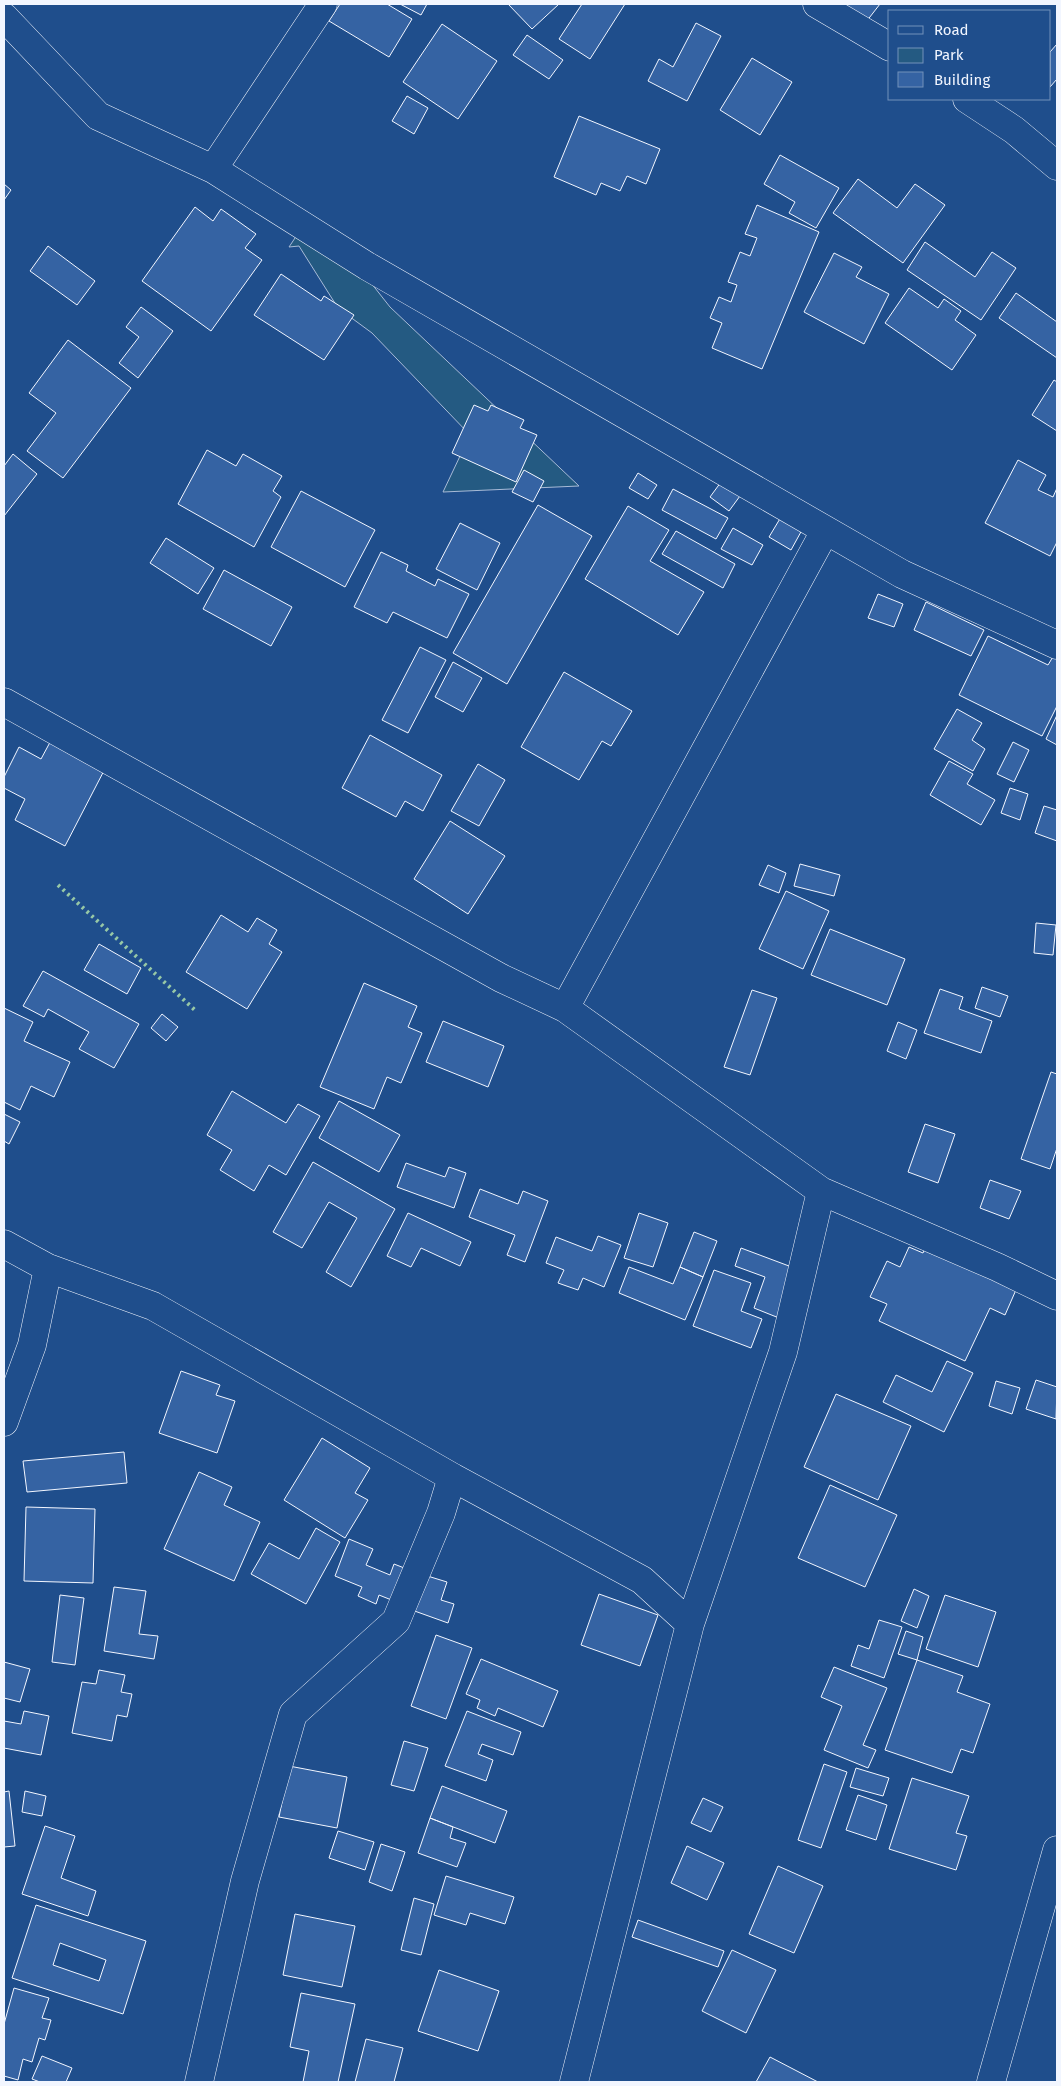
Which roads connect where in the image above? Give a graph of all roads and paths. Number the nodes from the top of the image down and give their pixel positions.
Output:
1 (323, 4) edge
2 (817, 4) edge
3 (4, 20) edge
4 (888, 46) edge
5 (969, 100) edge
6 (1057, 166) edge
7 (214, 169) junction
8 (825, 530) junction
9 (1057, 645) edge
10 (4, 702) edge
11 (565, 1008) junction
12 (821, 1191) junction
13 (4, 1244) edge
14 (48, 1268) junction
15 (1057, 1296) edge
16 (4, 1422) edge
17 (452, 1477) junction
18 (690, 1624) junction
19 (1057, 1850) edge
20 (199, 2082) edge
21 (574, 2082) edge
22 (991, 2082) edge

1 - 7 street
2 - 4 street
3 - 7 street
5 - 6 street
7 - 8 street
8 - 9 street
8 - 11 street
10 - 11 street
11 - 12 street
12 - 15 street
12 - 18 street
13 - 14 street
14 - 16 street
14 - 17 street
17 - 18 street
17 - 20 street
18 - 21 street
19 - 22 street

